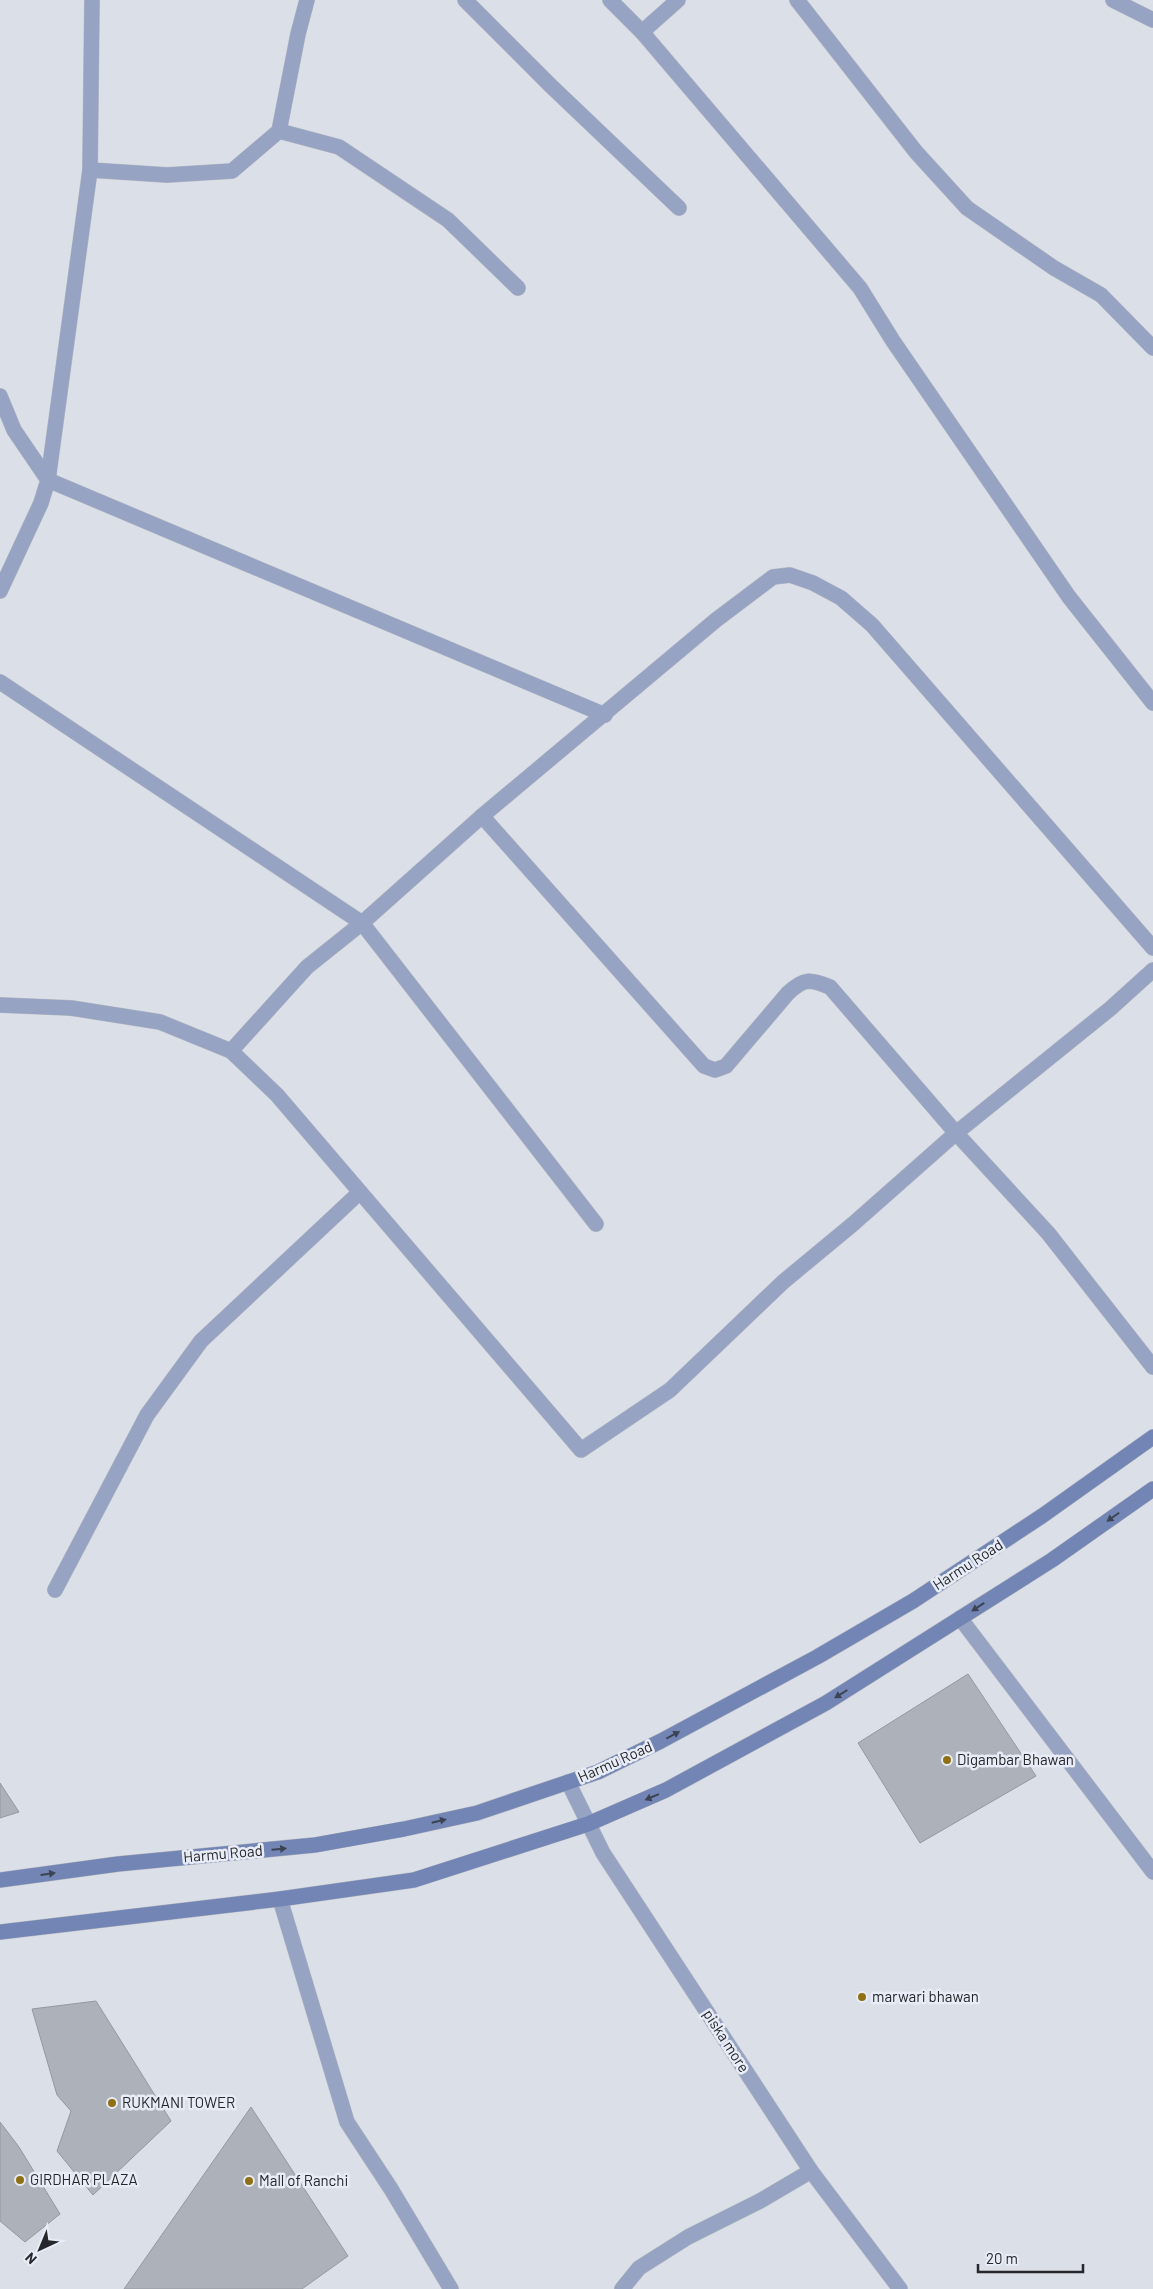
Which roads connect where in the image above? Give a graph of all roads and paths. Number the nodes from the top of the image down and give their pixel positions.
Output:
1 (92, 0) edge
2 (308, 0) edge
3 (465, 0) edge
4 (610, 0) edge
5 (678, 0) edge
6 (797, 0) edge
7 (1113, 0) edge
8 (1153, 20) edge
9 (642, 32) junction
10 (279, 131) junction
11 (90, 170) junction
12 (679, 208) dead end
13 (518, 288) dead end
14 (1153, 348) edge
15 (0, 396) edge
16 (48, 480) junction
17 (0, 591) edge
18 (0, 682) edge
19 (1153, 703) edge
20 (605, 715) junction
21 (482, 816) junction
22 (362, 923) junction
23 (1153, 948) edge
24 (1153, 970) edge
25 (0, 1005) edge
26 (231, 1051) junction
27 (956, 1133) junction
28 (360, 1192) junction
29 (596, 1224) dead end
30 (1153, 1367) edge
31 (1153, 1437) edge
32 (1153, 1489) edge
33 (55, 1590) dead end
34 (960, 1618) junction
35 (568, 1782) junction
36 (588, 1824) junction
37 (1153, 1872) edge
38 (0, 1880) edge
39 (280, 1899) junction
40 (0, 1932) edge
41 (811, 2171) junction
42 (451, 2289) edge
43 (622, 2289) edge
44 (900, 2289) edge

1 - 11 street
2 - 10 street
3 - 12 street
4 - 9 street
5 - 9 street
6 - 14 street
7 - 8 street
9 - 19 street
10 - 11 street
10 - 13 street
11 - 16 street
15 - 16 street
16 - 17 street
16 - 20 street
18 - 22 street
20 - 21 street
20 - 23 street
21 - 22 street
21 - 27 street
22 - 26 street
22 - 29 street
24 - 27 street
25 - 26 street
26 - 28 street
27 - 28 street
27 - 30 street
28 - 33 street
35 -> 31 main road, Harmu Road
32 -> 34 main road
34 -> 36 main road
34 - 37 street
35 - 36 street, piska more
38 -> 35 main road, Harmu Road
36 - 39 main road
36 - 41 street, piska more
39 - 40 main road
39 - 42 street
41 - 43 street
41 - 44 street, piska more

